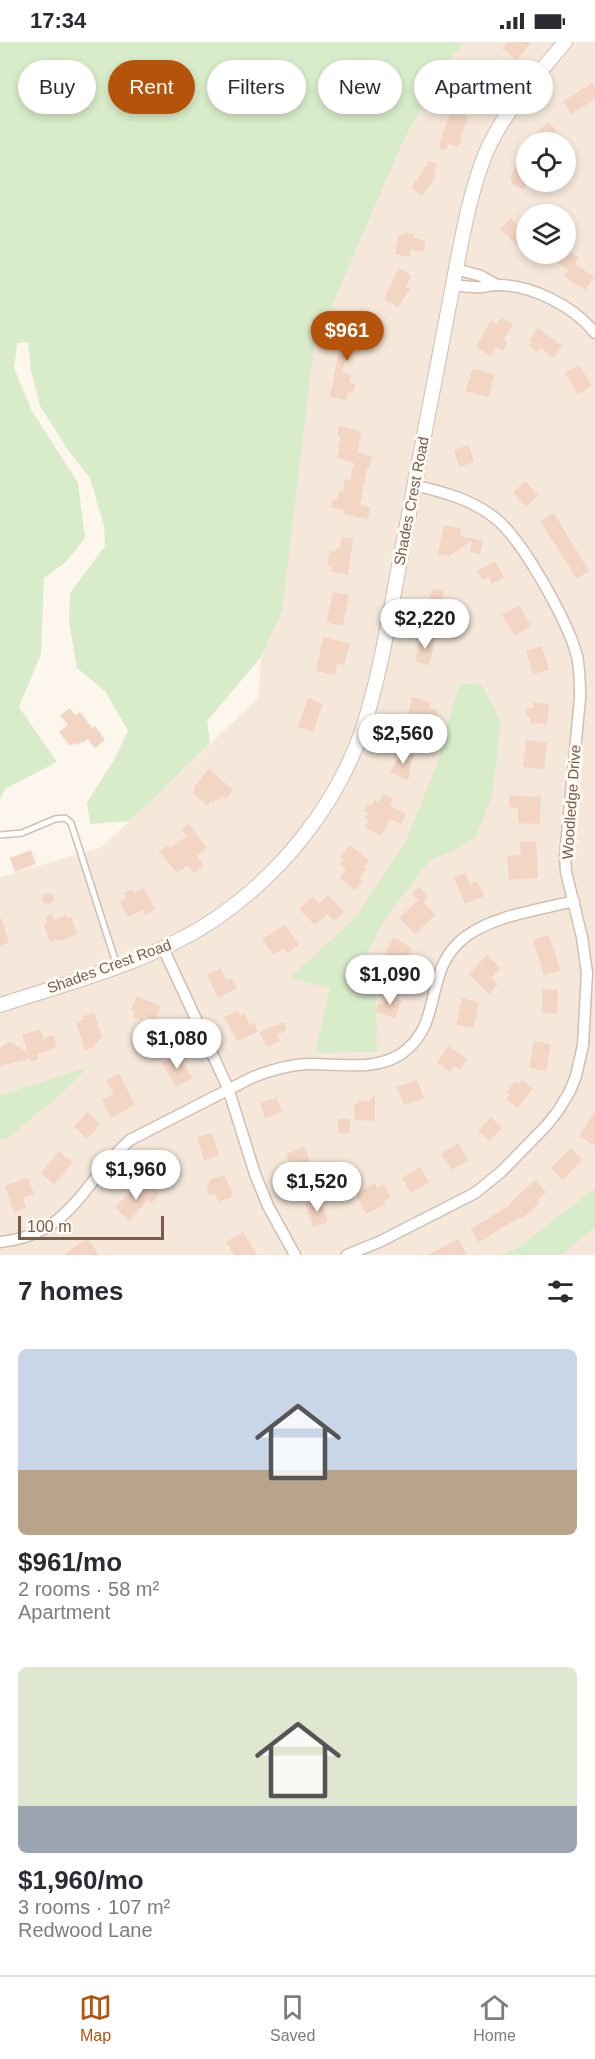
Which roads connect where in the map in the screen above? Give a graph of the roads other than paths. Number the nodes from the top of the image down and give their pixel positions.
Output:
1 (565, 42) edge
2 (456, 269) junction
3 (453, 285) junction
4 (496, 285) junction
5 (595, 333) edge
6 (414, 484) junction
7 (0, 835) edge
8 (574, 901) junction
9 (164, 948) junction
10 (117, 966) junction
11 (0, 1005) edge
12 (228, 1089) junction
13 (0, 1242) edge
14 (295, 1255) edge
15 (347, 1255) edge

1 - 2 street, Shades Crest Road
2 - 3 street, Shades Crest Road
2 - 4 street
3 - 4 street
3 - 6 street, Shades Crest Road
4 - 5 street
6 - 8 street, Woodledge Drive
6 - 9 street, Shades Crest Road
7 - 10 lane
8 - 12 street
8 - 15 street, Woodledge Drive
9 - 10 street, Shades Crest Road
9 - 12 street
10 - 11 street, Shades Crest Road
12 - 13 street
12 - 14 street

